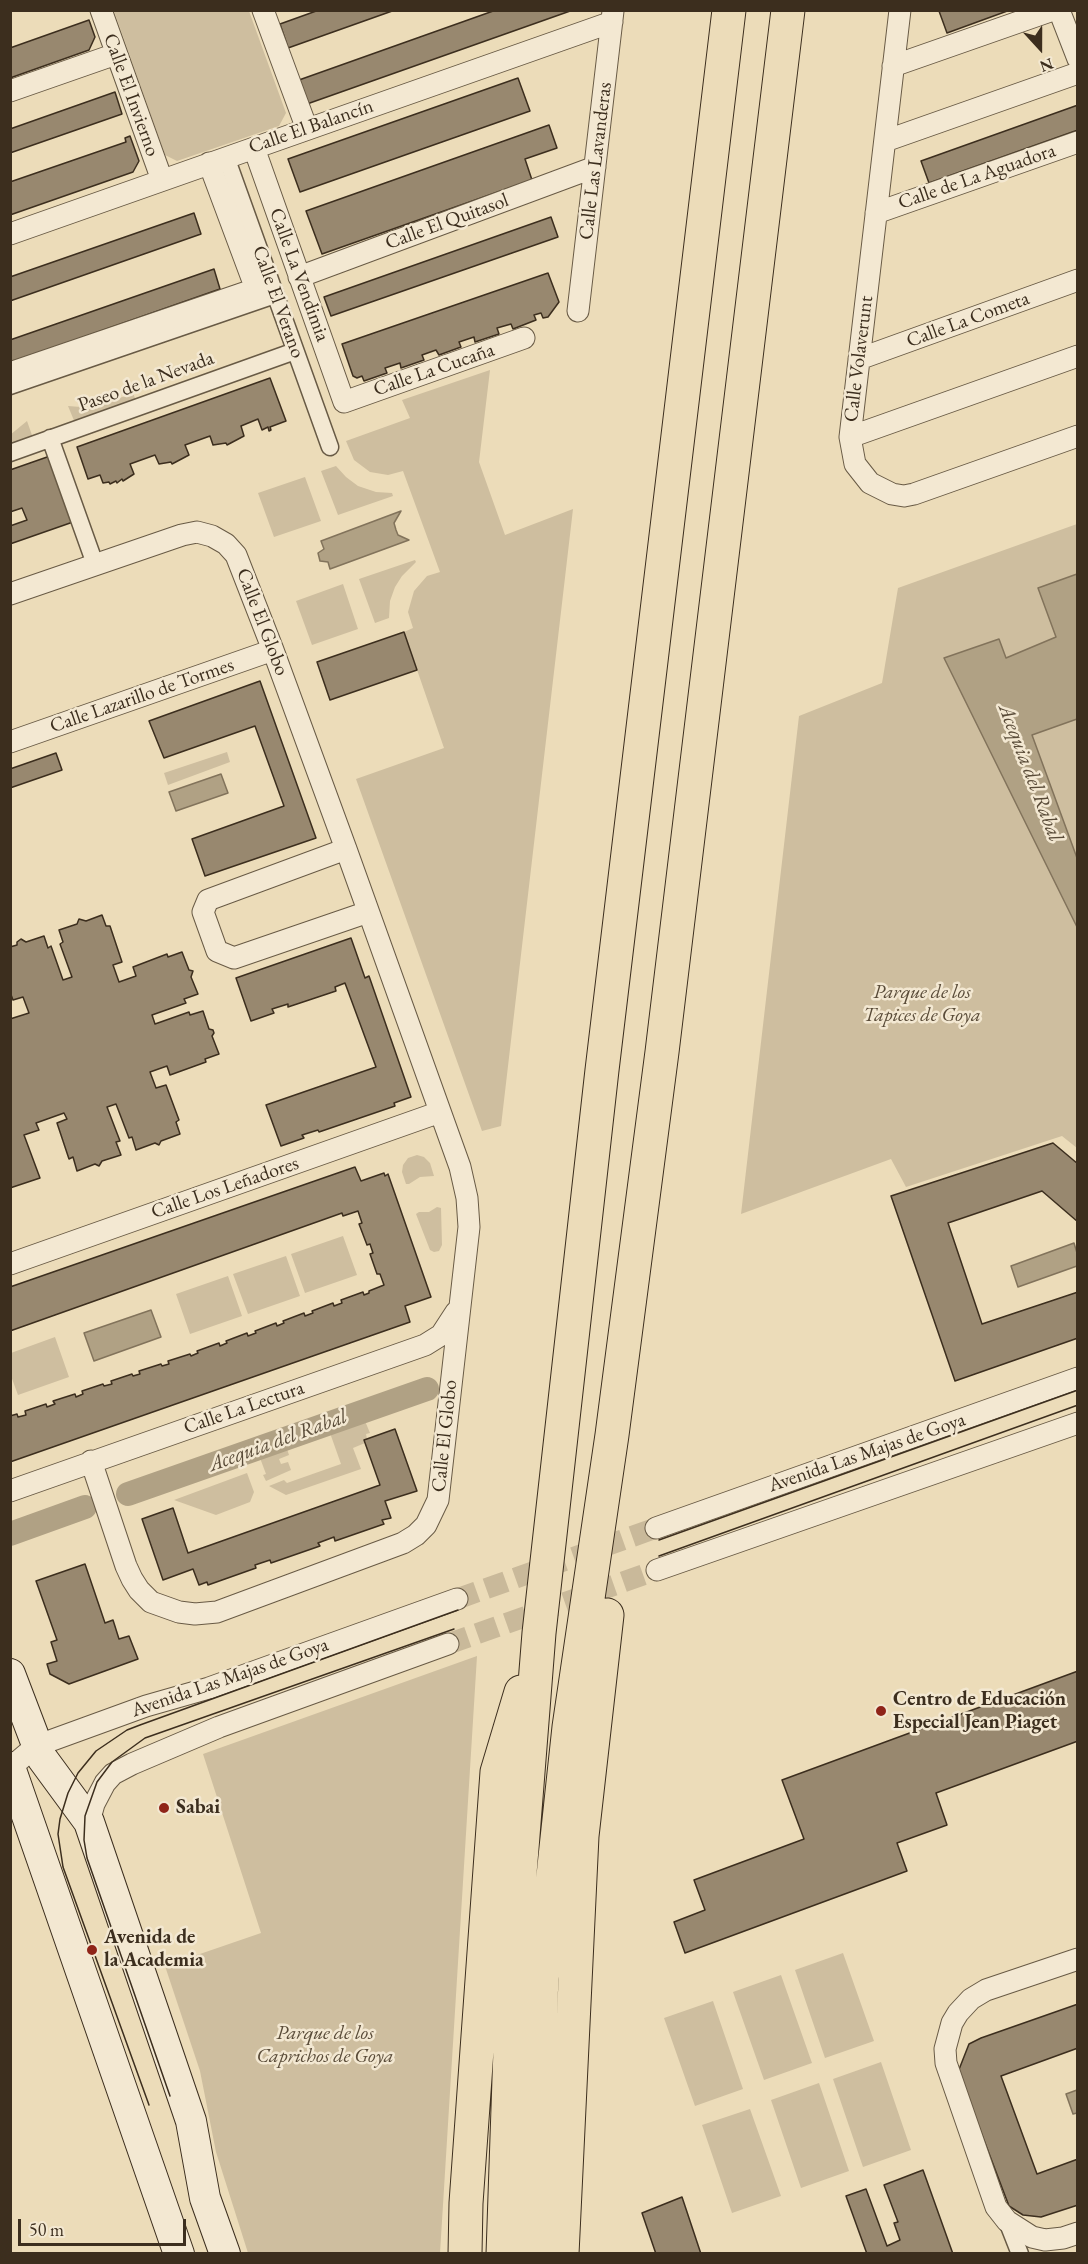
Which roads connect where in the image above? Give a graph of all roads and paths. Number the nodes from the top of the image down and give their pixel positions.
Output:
1 (101, 10) edge
2 (263, 10) edge
3 (729, 10) edge
4 (788, 10) edge
5 (900, 10) edge
6 (1053, 10) edge
7 (1059, 10) edge
8 (612, 16) edge
9 (116, 54) junction
10 (1077, 59) edge
11 (893, 66) junction
12 (1077, 73) edge
13 (10, 91) edge
14 (307, 129) junction
15 (885, 141) junction
16 (1077, 142) edge
17 (254, 147) junction
18 (218, 160) junction
19 (594, 168) junction
20 (162, 180) junction
21 (876, 213) junction
22 (10, 234) edge
23 (299, 277) junction
24 (1077, 280) edge
25 (265, 292) junction
26 (578, 311) dead end
27 (524, 338) dead end
28 (295, 351) junction
29 (1077, 356) edge
30 (859, 359) junction
31 (10, 373) edge
32 (10, 386) edge
33 (344, 402) joint
34 (1077, 436) edge
35 (850, 437) junction
36 (50, 438) junction
37 (330, 447) dead end
38 (10, 453) edge
39 (95, 564) junction
40 (10, 594) edge
41 (273, 650) junction
42 (10, 742) edge
43 (346, 849) junction
44 (368, 912) junction
45 (440, 1112) junction
46 (10, 1264) edge
47 (459, 1304) junction
48 (1077, 1378) edge
49 (1077, 1423) edge
50 (612, 1435) junction
51 (91, 1461) junction
52 (10, 1491) edge
53 (656, 1528) tunnel mouth
54 (657, 1570) tunnel mouth
55 (457, 1599) tunnel mouth
56 (539, 1633) junction
57 (448, 1644) tunnel mouth
58 (10, 1674) edge
59 (36, 1746) junction
60 (11, 1768) edge
61 (19, 1813) edge
62 (89, 1822) junction
63 (1077, 1959) edge
64 (1007, 2221) junction
65 (1077, 2233) edge
66 (179, 2253) edge
67 (225, 2253) edge
68 (465, 2253) edge
69 (503, 2253) edge
70 (530, 2253) edge
71 (562, 2253) edge
72 (1020, 2253) edge

1 - 9 street, Calle El Invierno
2 - 14 street
3 - 56 highway
4 - 50 highway
5 - 11 street, Calle Volaverunt
6 - 11 street
7 - 10 street
8 - 14 street, Calle El Balancín
8 - 19 street, Calle Las Lavanderas
9 - 13 street
9 - 20 street, Calle El Invierno
11 - 15 street, Calle Volaverunt
12 - 15 street
14 - 17 street, Calle El Balancín
15 - 21 street, Calle Volaverunt
16 - 21 street, Calle de La Aguadora
17 - 18 street, Calle El Balancín
17 - 23 street, Calle La Vendimia
18 - 20 street, Calle El Balancín
18 - 25 street, Calle El Verano
19 - 23 street, Calle El Quitasol
19 - 26 street, Calle Las Lavanderas
20 - 22 street, Calle El Balancín
21 - 30 street, Calle Volaverunt
23 - 33 street, Calle La Vendimia
24 - 30 street, Calle La Cometa
25 - 28 street, Calle El Verano
25 - 31 street
25 - 32 street, Paseo de la Nevada
27 - 33 street, Calle La Cucaña
28 - 36 street, Paseo de la Nevada
28 - 37 street, Calle El Verano
29 - 35 street
30 - 35 street, Calle Volaverunt
34 - 35 street, Calle Volaverunt
36 - 38 street, Paseo de la Nevada
36 - 39 street
39 - 40 street, Calle El Globo
39 - 41 street, Calle El Globo
41 - 42 street, Calle Lazarillo de Tormes
41 - 43 street, Calle El Globo
43 - 44 street, Calle El Globo
43 - 44 street
44 - 45 street, Calle El Globo
45 - 46 street, Calle Los Leñadores
45 - 47 street, Calle El Globo
47 - 51 street, Calle La Lectura
47 - 51 street, Calle El Globo
48 - 53 street, Avenida Las Majas de Goya
49 - 54 street, Avenida Las Majas de Goya
50 - 70 highway
50 - 71 highway
51 - 52 street, Calle La Lectura
55 - 59 street, Avenida Las Majas de Goya
56 - 68 highway
56 - 69 highway
57 - 62 street, Avenida Las Majas de Goya
58 - 59 main road
59 - 60 street, Avenida Las Majas de Goya
59 - 62 main road
60 - 61 main road
61 - 66 main road
62 - 67 main road
63 - 64 street
64 - 65 street
64 - 72 street

